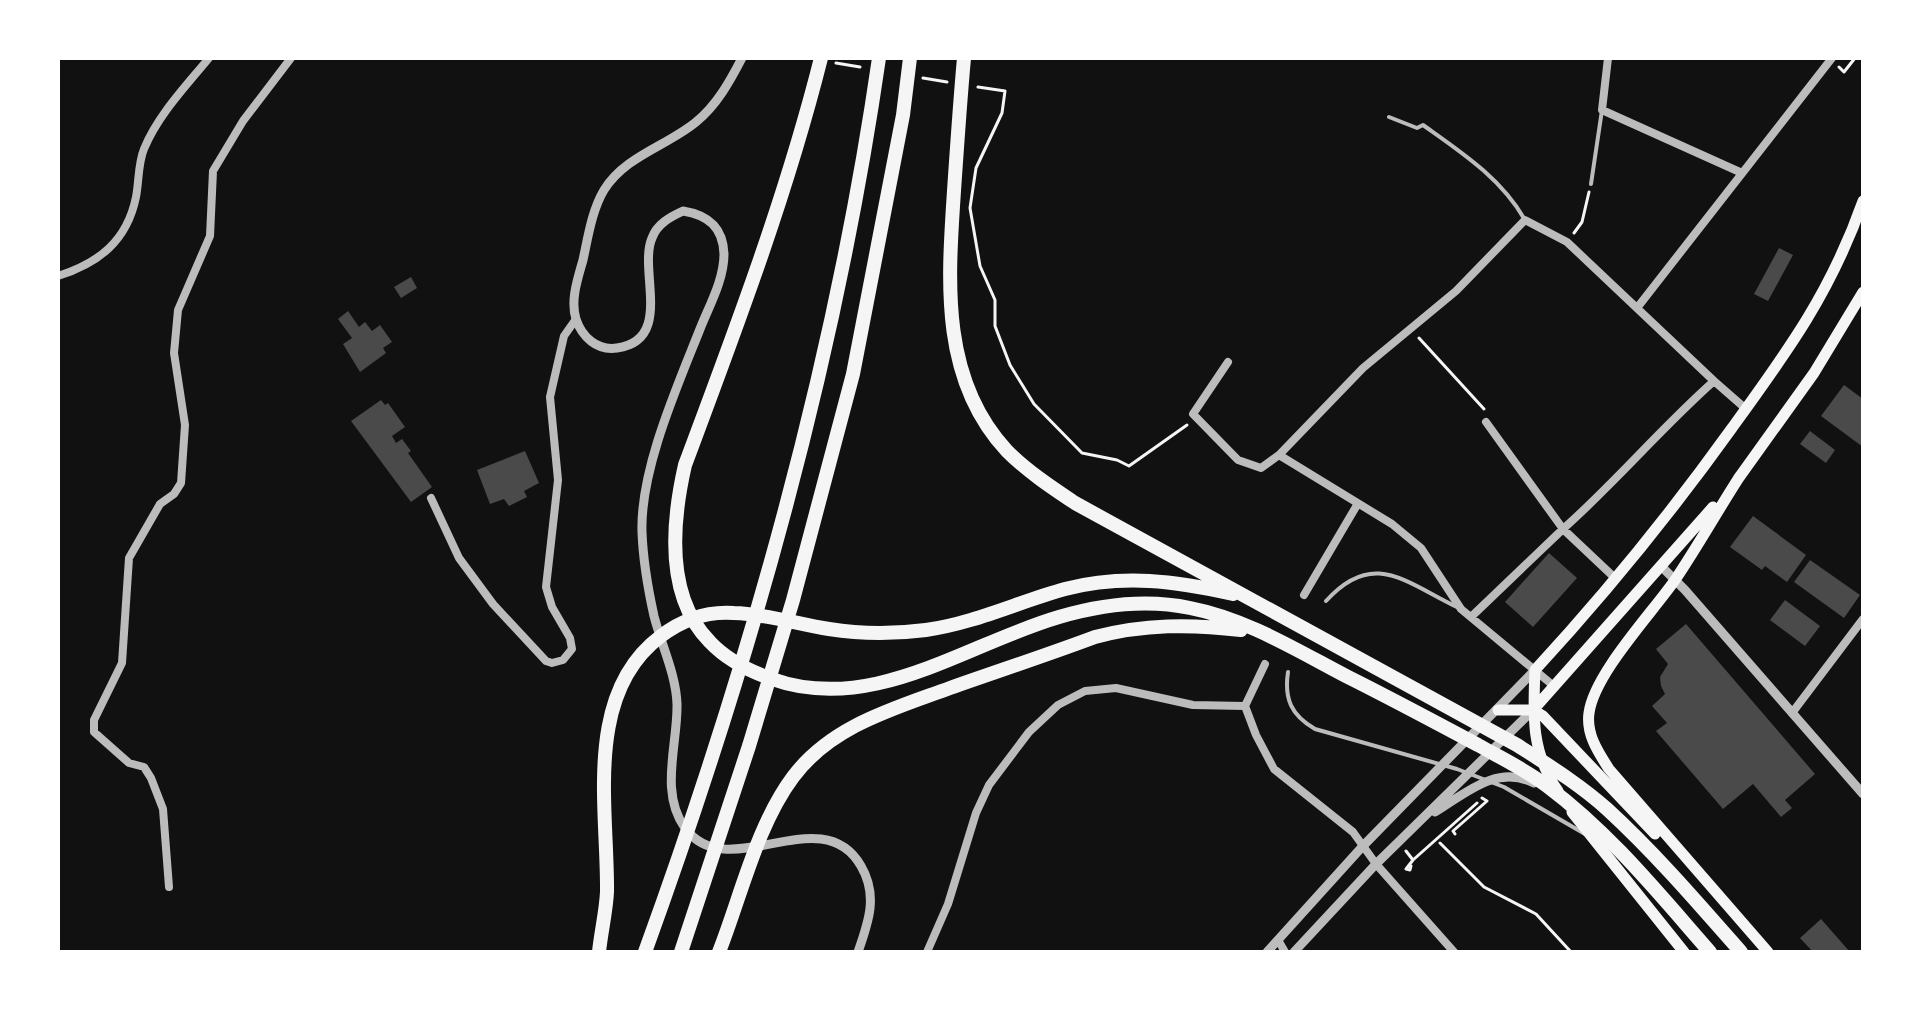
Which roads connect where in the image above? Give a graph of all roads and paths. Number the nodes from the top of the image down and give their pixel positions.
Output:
1 (209, 58) edge
2 (291, 58) edge
3 (742, 58) edge
4 (821, 58) edge
5 (879, 58) edge
6 (910, 58) edge
7 (964, 58) edge
8 (1608, 58) edge
9 (1832, 58) edge
10 (1846, 58) edge
11 (1855, 58) edge
12 (998, 90) dead end
13 (1602, 110) junction
14 (1389, 117) dead end
15 (1742, 173) junction
16 (1591, 184) joint
17 (1863, 201) edge
18 (1525, 220) junction
19 (1567, 242) junction
20 (58, 276) edge
21 (1863, 292) edge
22 (1637, 308) junction
23 (576, 319) junction
24 (1410, 329) junction
25 (1228, 362) dead end
26 (1714, 381) junction
27 (1746, 409) junction
28 (1193, 414) junction
29 (1486, 422) joint
30 (1279, 455) junction
31 (1740, 476) junction
32 (431, 498) dead end
33 (1357, 505) junction
34 (1563, 529) junction
35 (1662, 567) junction
36 (1616, 579) junction
37 (1675, 579) junction
38 (1304, 595) dead end
39 (1253, 599) junction
40 (1326, 601) dead end
41 (1461, 609) junction
42 (1471, 617) junction
43 (1863, 619) edge
44 (1262, 632) junction
45 (1265, 664) dead end
46 (1535, 670) junction
47 (1288, 672) dead end
48 (1555, 687) junction
49 (1245, 706) junction
50 (1498, 710) junction
51 (1533, 710) junction
52 (1792, 713) junction
53 (1863, 794) edge
54 (1574, 815) junction
55 (1418, 823) junction
56 (1456, 831) dead end
57 (1440, 843) dead end
58 (1362, 847) junction
59 (1404, 849) dead end
60 (1413, 860) junction
61 (1376, 864) junction
62 (1409, 868) dead end
63 (1639, 871) junction
64 (169, 887) dead end
65 (1710, 887) junction
66 (1278, 940) junction
67 (599, 952) edge
68 (645, 952) edge
69 (681, 952) edge
70 (719, 952) edge
71 (858, 952) edge
72 (927, 952) edge
73 (1267, 952) edge
74 (1285, 952) edge
75 (1294, 952) edge
76 (1454, 952) edge
77 (1571, 952) edge
78 (1684, 952) edge
79 (1710, 952) edge
80 (1741, 952) edge
81 (1768, 952) edge

1 - 20 street
2 - 64 street
3 - 23 street
4 - 44 highway
5 - 68 highway
6 - 69 highway
7 - 39 highway
8 - 13 street
9 - 15 street
10 - 11 path
12 - 28 path
13 - 15 street
13 - 16 lane
14 - 18 lane
15 - 22 street
16 - 19 path
17 - 27 main road
18 - 19 street
18 - 24 street
19 - 22 street
21 - 31 main road
22 - 26 street
23 - 32 street
23 - 71 street
24 - 29 path
24 - 30 street
25 - 28 street
26 - 27 street
26 - 34 street
27 - 36 main road
28 - 30 street
29 - 34 street
30 - 33 street
31 - 35 main road
31 - 37 main road
33 - 38 street
33 - 41 street
34 - 36 street
34 - 42 street
35 - 37 street
35 - 48 main road
36 - 46 main road
37 - 52 street
37 - 65 main road
39 - 67 highway
39 - 80 highway
40 - 41 lane
41 - 42 street
42 - 46 street
43 - 52 street
44 - 63 highway
44 - 70 highway
45 - 49 street
46 - 48 street
46 - 50 street
46 - 51 main road
47 - 63 lane
48 - 51 main road
49 - 58 street
49 - 72 street
50 - 51 main road
50 - 58 street
51 - 54 main road
51 - 55 street
51 - 65 main road
52 - 53 street
54 - 55 street
54 - 78 main road
55 - 61 street
56 - 60 path
57 - 77 path
58 - 61 street
58 - 66 street
59 - 60 path
60 - 62 path
61 - 75 street
61 - 76 street
63 - 79 highway
65 - 81 main road
66 - 73 street
66 - 74 street

